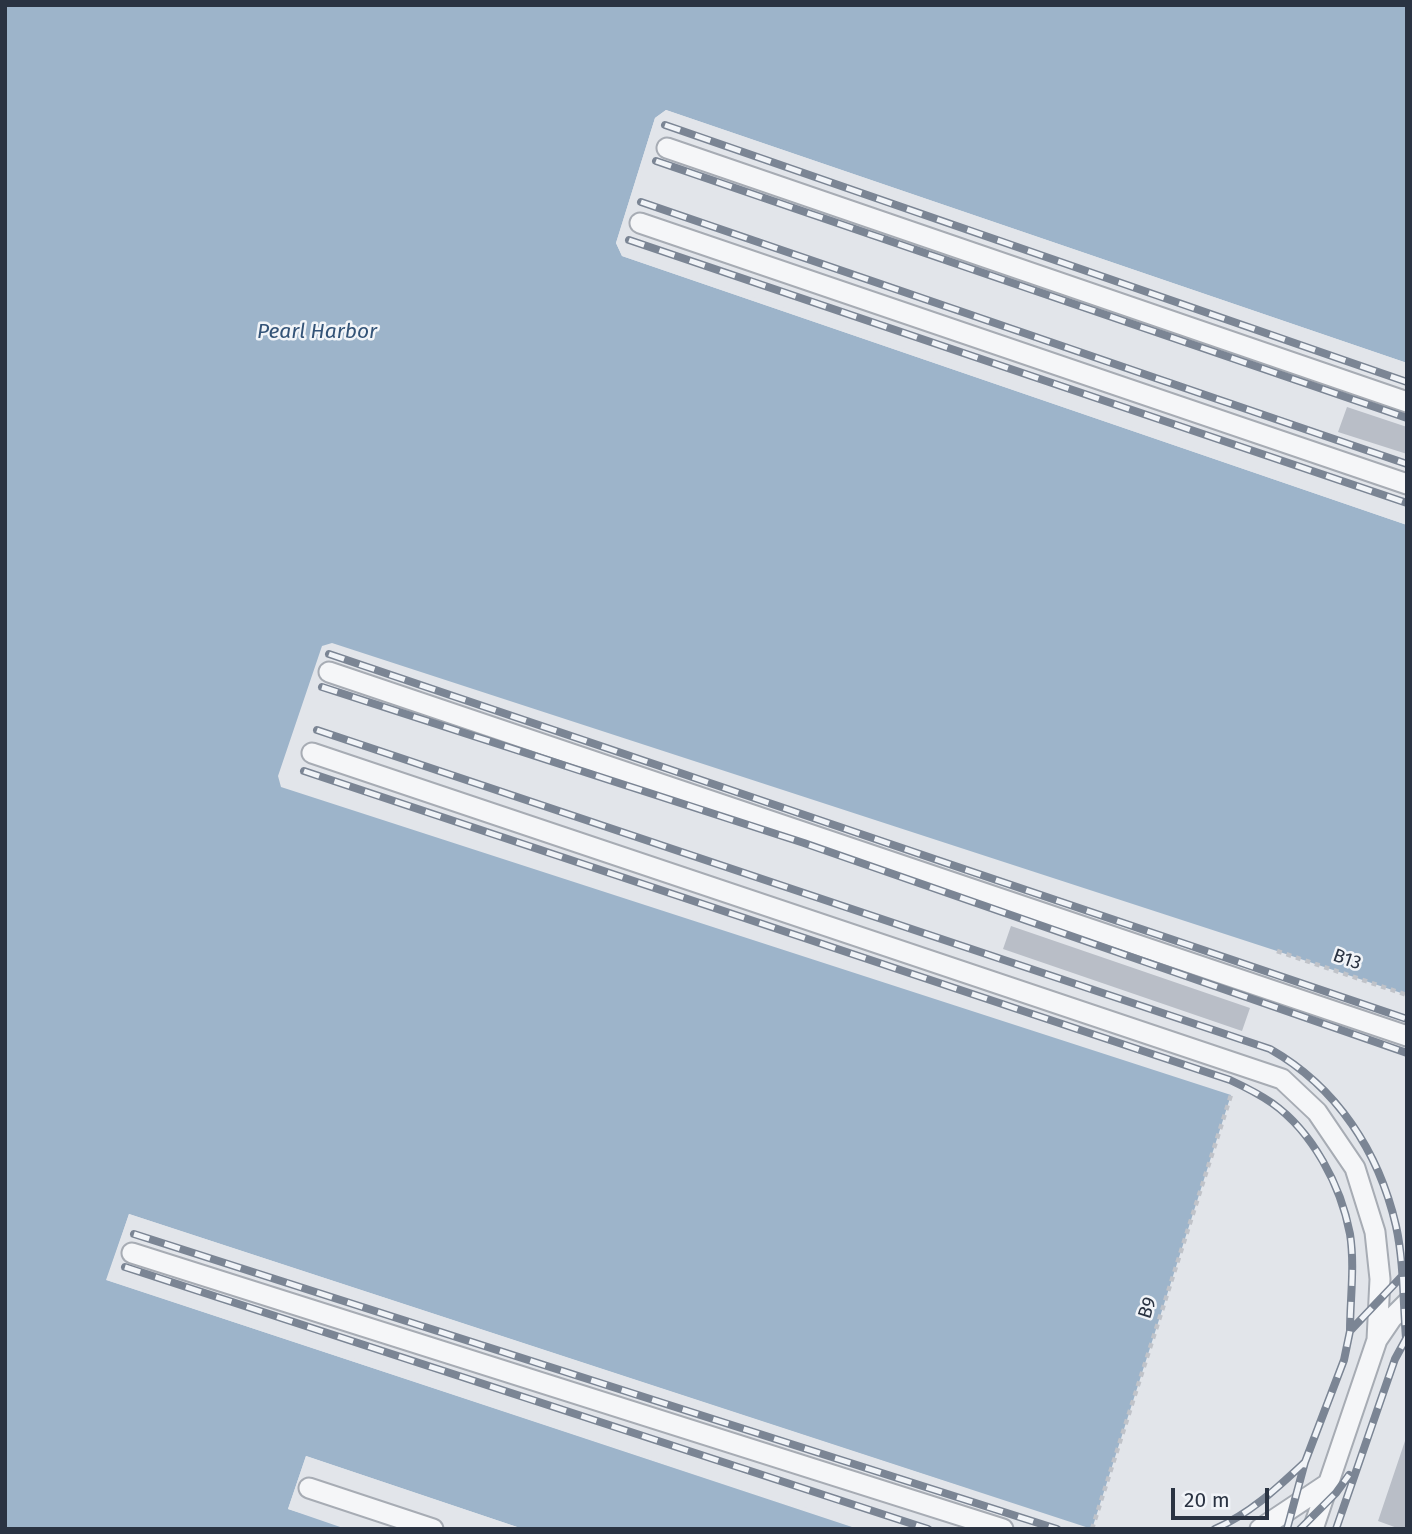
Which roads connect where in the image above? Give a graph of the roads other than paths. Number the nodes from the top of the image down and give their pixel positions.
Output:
1 (667, 148) dead end
2 (640, 223) dead end
3 (1407, 402) edge
4 (1407, 484) edge
5 (329, 672) dead end
6 (312, 753) dead end
7 (1407, 1036) edge
8 (132, 1253) dead end
9 (1407, 1303) edge
10 (1377, 1340) junction
11 (1329, 1483) junction
12 (309, 1488) dead end
13 (433, 1529) edge
14 (1003, 1529) edge
15 (1260, 1529) edge
16 (1313, 1529) edge

1 - 3 lane
2 - 4 lane
5 - 7 lane
6 - 10 lane
8 - 14 lane
9 - 10 lane
10 - 11 lane
11 - 15 lane
11 - 16 lane
12 - 13 lane

